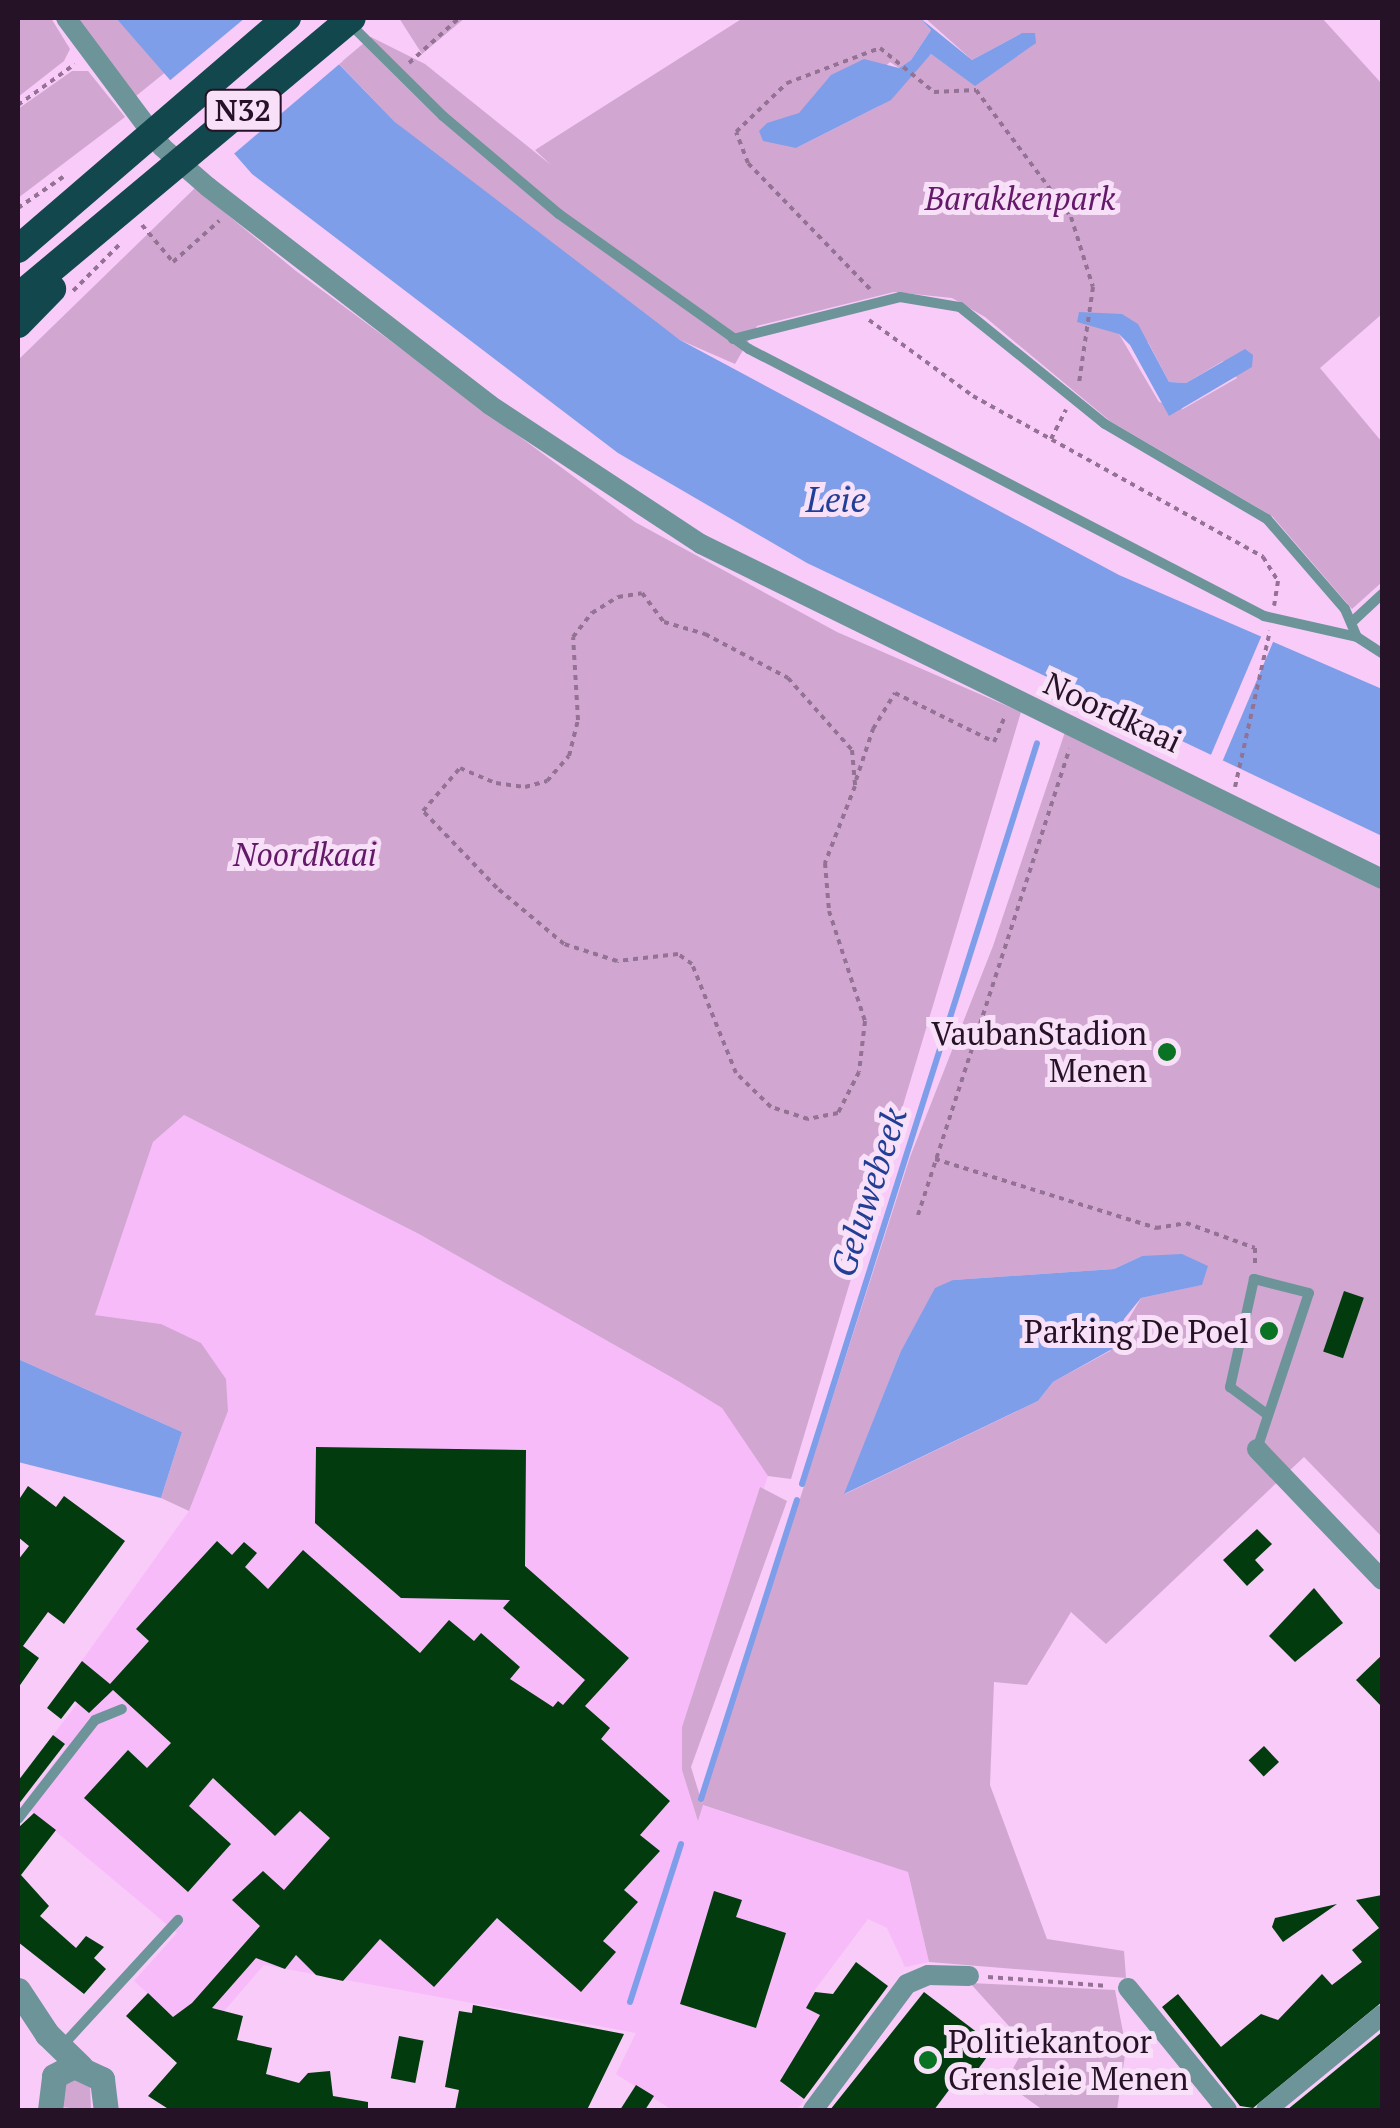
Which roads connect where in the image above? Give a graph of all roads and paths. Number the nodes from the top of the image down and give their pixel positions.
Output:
1 (66, 18) edge
2 (287, 18) edge
3 (344, 18) edge
4 (352, 18) edge
5 (459, 18) edge
6 (91, 53) junction
7 (398, 73) junction
8 (18, 104) edge
9 (67, 175) dead end
10 (232, 206) junction
11 (18, 208) edge
12 (135, 215) junction
13 (24, 240) edge
14 (71, 293) dead end
15 (875, 295) dead end
16 (18, 297) edge
17 (853, 309) junction
18 (18, 324) edge
19 (733, 339) junction
20 (1078, 386) dead end
21 (1058, 423) dead end
22 (1051, 439) junction
23 (1382, 594) edge
24 (1352, 622) junction
25 (1357, 637) junction
26 (1382, 654) edge
27 (1018, 700) junction
28 (1072, 724) junction
29 (855, 786) junction
30 (1234, 800) dead end
31 (1382, 879) edge
32 (935, 1160) junction
33 (918, 1215) dead end
34 (1254, 1279) junction
35 (1268, 1414) junction
36 (1257, 1448) joint
37 (1382, 1580) edge
38 (122, 1709) dead end
39 (18, 1819) edge
40 (178, 1920) dead end
41 (969, 1976) joint
42 (1128, 1988) joint
43 (18, 1990) edge
44 (1382, 2015) edge
45 (55, 2039) junction
46 (80, 2067) junction
47 (54, 2076) junction
48 (113, 2107) edge
49 (50, 2110) edge
50 (813, 2110) edge
51 (1227, 2110) edge
52 (1266, 2110) edge

1 - 6 street, Noordkaai
2 - 13 highway, N32
3 - 7 lane
4 - 12 highway, N32
5 - 7 path
6 - 8 path
6 - 10 street, Noordkaai
7 - 19 lane
9 - 11 path
10 - 12 path
10 - 27 street, Noordkaai
12 - 14 path
12 - 16 highway, N32
12 - 18 highway
15 - 20 path
17 - 19 lane
17 - 22 path
17 - 24 lane
19 - 25 lane
21 - 22 path
22 - 30 path
23 - 24 lane
24 - 25 lane
25 - 26 lane
27 - 28 street, Noordkaai
27 - 29 path
28 - 31 street, Noordkaai
28 - 32 path
29 - 29 path
32 - 33 path
32 - 34 path
34 - 35 lane
34 - 35 lane
35 - 36 lane
36 - 37 street
38 - 39 lane
40 - 45 lane
41 - 42 path
41 - 50 street
42 - 51 street
43 - 45 street
44 - 52 street
45 - 46 street
45 - 47 street
46 - 47 street
46 - 48 street
47 - 49 street

